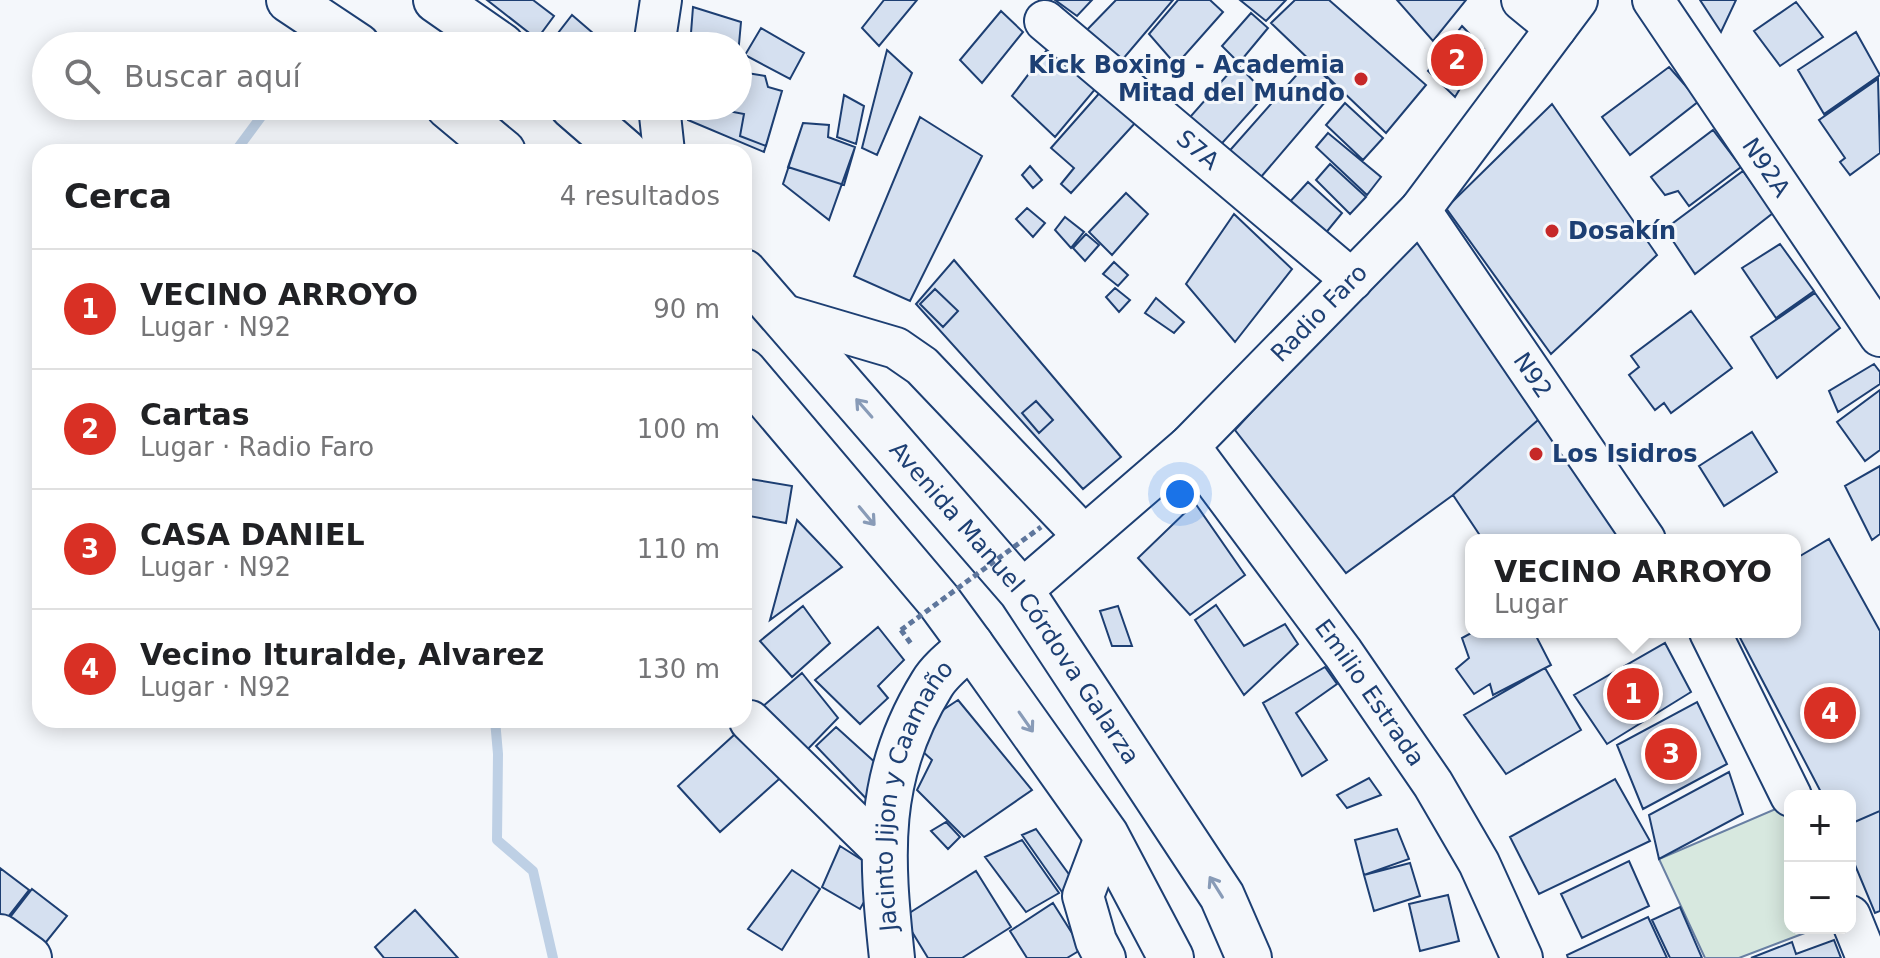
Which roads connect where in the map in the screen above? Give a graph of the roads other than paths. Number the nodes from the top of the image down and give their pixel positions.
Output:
1 (289, 0) edge
2 (436, 0) edge
3 (661, 0) edge
4 (1522, 0) edge
5 (1653, 0) edge
6 (1566, 14) edge
7 (1045, 21) dead end
8 (337, 32) edge
9 (482, 32) edge
10 (656, 32) edge
11 (465, 120) edge
12 (588, 120) edge
13 (661, 120) edge
14 (493, 144) edge
15 (616, 144) edge
16 (663, 144) edge
17 (1420, 210) junction
18 (1352, 280) junction
19 (752, 281) edge
20 (784, 315) junction
21 (1880, 336) edge
22 (752, 380) edge
23 (1189, 446) junction
24 (1641, 534) edge
25 (1084, 536) junction
26 (1021, 591) junction
27 (1713, 638) edge
28 (971, 645) junction
29 (752, 723) edge
30 (1788, 790) edge
31 (1106, 835) junction
32 (882, 850) junction
33 (1856, 931) edge
34 (0, 937) edge
35 (29, 958) edge
36 (892, 958) edge
37 (1105, 958) edge
38 (1171, 958) edge
39 (1249, 958) edge
40 (1522, 958) edge
41 (1867, 958) edge

1 - 8 main road
2 - 9 main road
3 - 10 street
4 - 6 street
5 - 21 street, N92A
6 - 17 street, Radio Faro
7 - 18 street, S7A
11 - 14 main road
12 - 15 main road
13 - 16 street
17 - 18 street, Radio Faro
17 - 24 street, N92
18 - 23 street, Radio Faro
19 - 20 main road, Avenida Manuel Córdova Galarza
20 - 25 street
26 -> 20 main road, Avenida Manuel Córdova Galarza
22 -> 28 main road
23 - 25 street, Radio Faro
23 - 40 street, Emilio Estrada
25 - 26 street, Radio Faro
39 -> 26 main road, Avenida Manuel Córdova Galarza
27 - 30 street
28 -> 31 main road
28 - 32 main road, Jacinto Jijon y Caamaño
29 - 32 street
31 - 37 street
31 - 38 main road
32 - 36 main road, Jacinto Jijon y Caamaño
33 - 41 street
34 - 35 main road

